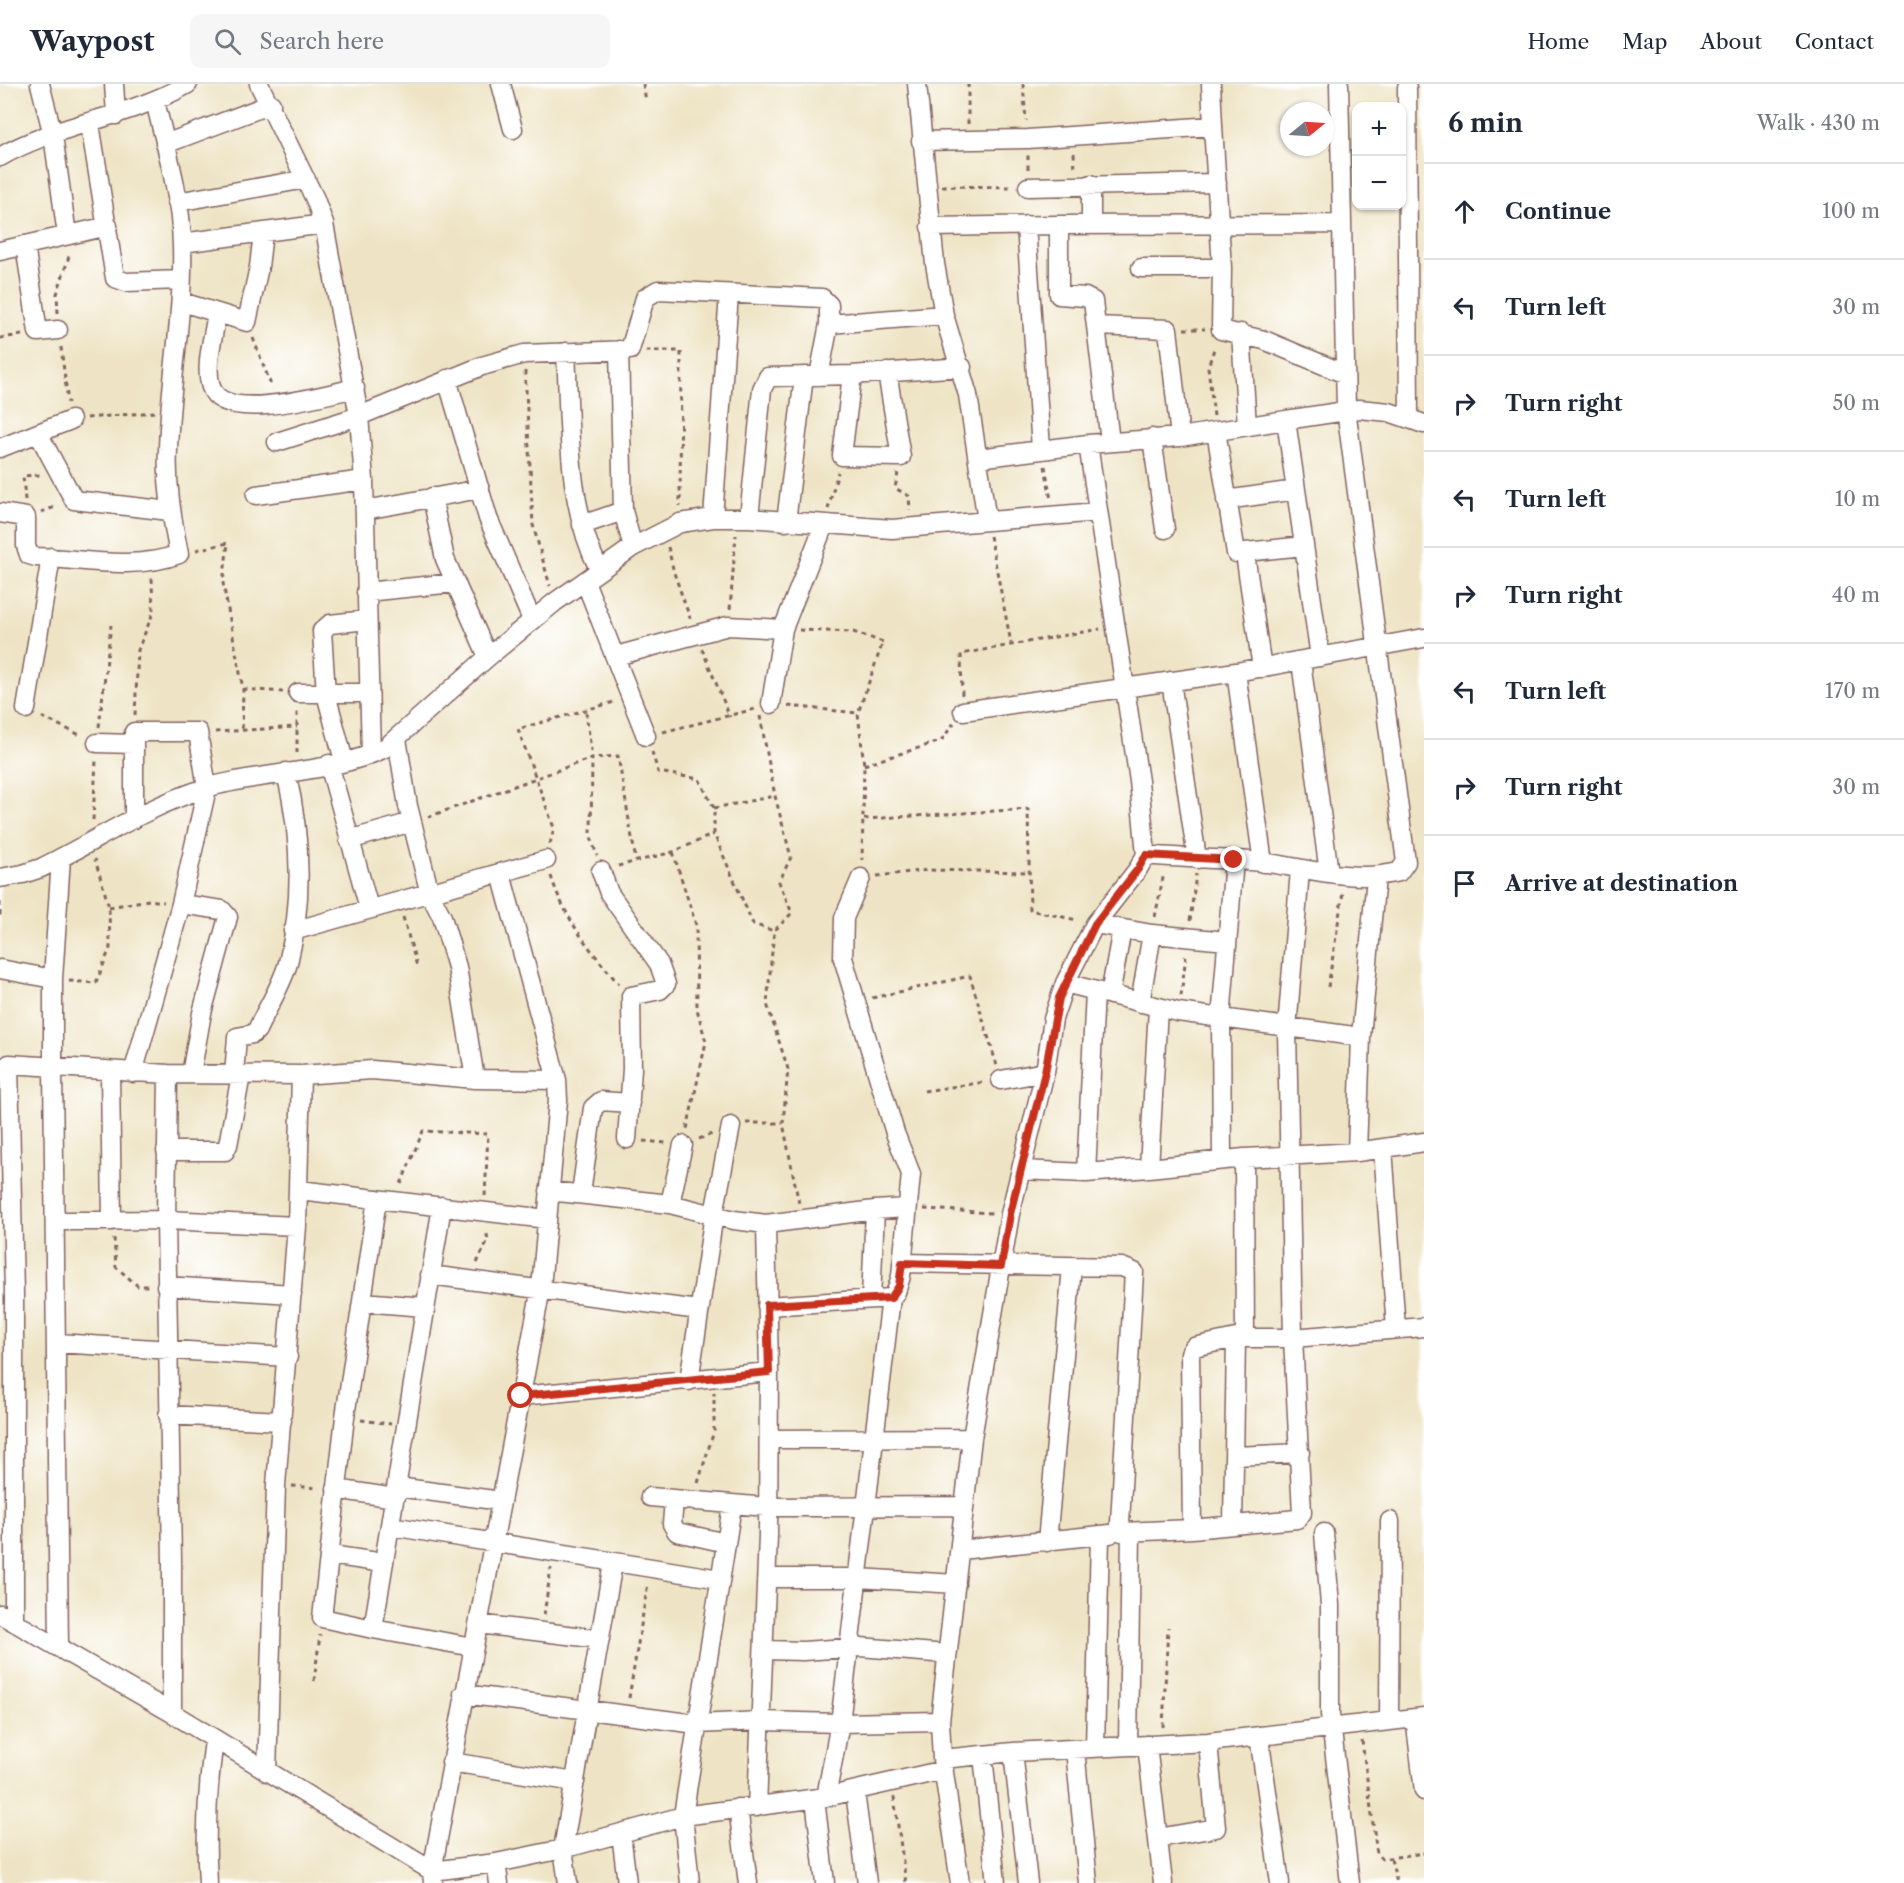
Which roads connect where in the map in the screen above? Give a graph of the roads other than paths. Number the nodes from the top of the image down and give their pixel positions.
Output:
1 (40, 84) edge
2 (114, 84) edge
3 (188, 84) edge
4 (259, 84) edge
5 (501, 84) edge
6 (917, 84) edge
7 (1211, 84) edge
8 (1339, 84) edge
9 (1407, 87) dead end
10 (155, 101) junction
11 (271, 104) junction
12 (116, 115) junction
13 (90, 124) junction
14 (1214, 126) junction
15 (513, 129) dead end
16 (53, 135) junction
17 (921, 141) junction
18 (165, 144) junction
19 (2, 149) edge
20 (306, 179) junction
21 (1217, 183) junction
22 (1084, 184) junction
23 (1028, 187) road end
24 (177, 202) junction
25 (324, 224) junction
26 (1091, 224) junction
27 (1342, 224) junction
28 (1026, 225) junction
29 (1059, 225) junction
30 (108, 226) junction
31 (930, 226) junction
32 (1219, 226) junction
33 (263, 233) junction
34 (67, 235) junction
35 (182, 243) junction
36 (25, 245) junction
37 (0, 251) edge
38 (1141, 268) dead end
39 (1222, 268) junction
40 (181, 280) junction
41 (729, 294) junction
42 (1031, 294) junction
43 (1059, 296) junction
44 (182, 302) junction
45 (217, 313) junction
46 (944, 315) junction
47 (829, 324) junction
48 (1097, 326) junction
49 (58, 330) road end
50 (1241, 333) junction
51 (625, 350) junction
52 (566, 352) junction
53 (962, 368) junction
54 (887, 372) junction
55 (1345, 374) junction
56 (852, 375) junction
57 (811, 376) junction
58 (447, 379) junction
59 (355, 388) junction
60 (1346, 409) junction
61 (359, 416) junction
62 (71, 420) road end
63 (1286, 420) junction
64 (1416, 421) edge
65 (1247, 426) junction
66 (1216, 431) junction
67 (38, 433) junction
68 (1180, 437) junction
69 (1152, 438) junction
70 (277, 442) dead end
71 (1110, 442) junction
72 (1088, 444) junction
73 (0, 448) edge
74 (1041, 449) junction
75 (979, 458) junction
76 (364, 480) junction
77 (480, 489) junction
78 (1296, 490) junction
79 (256, 495) dead end
80 (432, 497) junction
81 (1226, 500) junction
82 (364, 510) junction
83 (170, 511) junction
84 (624, 511) junction
85 (1098, 512) junction
86 (0, 513) edge
87 (713, 518) junction
88 (743, 518) junction
89 (987, 521) junction
90 (786, 522) junction
91 (582, 525) junction
92 (824, 525) junction
93 (1165, 529) dead end
94 (1304, 546) junction
95 (633, 547) junction
96 (1245, 554) junction
97 (51, 557) junction
98 (592, 575) junction
99 (454, 583) junction
100 (366, 592) junction
101 (367, 620) junction
102 (532, 621) junction
103 (783, 629) junction
104 (1424, 638) edge
105 (1376, 646) junction
106 (616, 656) junction
107 (488, 657) junction
108 (1320, 657) junction
109 (1301, 661) junction
110 (1262, 668) junction
111 (1236, 672) junction
112 (1171, 681) junction
113 (1124, 688) junction
114 (298, 693) road end
115 (369, 693) junction
116 (326, 694) junction
117 (771, 704) road end
118 (26, 709) road end
119 (963, 711) road end
120 (646, 735) road end
121 (134, 738) junction
122 (397, 739) junction
123 (97, 743) road end
124 (371, 754) junction
125 (337, 762) junction
126 (292, 771) junction
127 (207, 788) junction
128 (134, 819) junction
129 (412, 822) junction
130 (349, 840) junction
131 (1146, 855) junction
132 (61, 858) junction
133 (1197, 859) junction
134 (546, 860) road end
135 (1234, 860) junction
136 (1263, 862) junction
137 (1300, 870) junction
138 (601, 871) road end
139 (501, 874) junction
140 (1337, 875) junction
141 (1376, 877) junction
142 (0, 878) edge
143 (861, 878) road end
144 (430, 894) junction
145 (181, 904) junction
146 (369, 908) junction
147 (1095, 924) junction
148 (1122, 929) junction
149 (293, 931) junction
150 (1152, 934) junction
151 (1227, 941) junction
152 (0, 969) edge
153 (53, 979) junction
154 (1065, 983) junction
155 (1103, 994) junction
156 (1140, 1003) junction
157 (1158, 1008) junction
158 (1221, 1019) junction
159 (1287, 1029) junction
160 (1361, 1037) junction
161 (4, 1064) edge
162 (52, 1067) junction
163 (110, 1071) junction
164 (1045, 1072) junction
165 (133, 1073) junction
166 (168, 1074) junction
167 (191, 1074) junction
168 (301, 1074) junction
169 (238, 1075) junction
170 (475, 1079) junction
171 (557, 1080) junction
172 (1001, 1080) road end
173 (630, 1103) junction
174 (731, 1126) road end
175 (627, 1139) road end
176 (1424, 1142) edge
177 (683, 1145) road end
178 (1383, 1148) junction
179 (166, 1151) junction
180 (1357, 1152) junction
181 (1287, 1156) junction
182 (1244, 1158) junction
183 (1222, 1159) junction
184 (1149, 1168) junction
185 (1021, 1170) junction
186 (1086, 1173) junction
187 (299, 1190) junction
188 (549, 1191) junction
189 (581, 1193) junction
190 (385, 1200) junction
191 (670, 1204) junction
192 (442, 1206) junction
193 (908, 1208) junction
194 (875, 1210) junction
195 (714, 1214) junction
196 (547, 1219) junction
197 (165, 1220) junction
198 (56, 1221) junction
199 (112, 1221) junction
200 (766, 1224) junction
201 (297, 1226) junction
202 (902, 1263) junction
203 (1001, 1266) junction
204 (1072, 1267) junction
205 (430, 1275) junction
206 (166, 1286) junction
207 (541, 1288) junction
208 (292, 1294) junction
209 (891, 1298) junction
210 (871, 1299) junction
211 (362, 1302) junction
212 (767, 1305) junction
213 (425, 1307) junction
214 (699, 1310) junction
215 (1424, 1327) edge
216 (1396, 1329) junction
217 (1241, 1338) junction
218 (1293, 1338) junction
219 (57, 1343) junction
220 (7, 1345) edge
221 (166, 1348) junction
222 (288, 1357) junction
223 (769, 1372) junction
224 (689, 1381) junction
225 (521, 1396) junction
226 (168, 1415) junction
227 (282, 1421) junction
228 (972, 1438) junction
229 (769, 1439) junction
230 (875, 1439) junction
231 (1300, 1453) junction
232 (1235, 1456) junction
233 (336, 1489) junction
234 (396, 1493) junction
235 (650, 1497) dead end
236 (674, 1500) junction
237 (501, 1501) junction
238 (866, 1505) junction
239 (732, 1506) junction
240 (963, 1506) junction
241 (767, 1507) junction
242 (1390, 1521) dead end
243 (1233, 1524) junction
244 (391, 1526) junction
245 (1192, 1528) junction
246 (1126, 1532) junction
247 (1324, 1533) dead end
248 (1100, 1536) junction
249 (495, 1541) junction
250 (726, 1542) junction
251 (1047, 1542) junction
252 (960, 1550) junction
253 (330, 1555) junction
254 (384, 1563) junction
255 (613, 1563) junction
256 (767, 1578) junction
257 (858, 1578) junction
258 (720, 1579) junction
259 (956, 1584) junction
260 (7, 1618) edge
261 (478, 1624) junction
262 (373, 1629) junction
263 (600, 1639) junction
264 (473, 1647) junction
265 (59, 1648) junction
266 (847, 1648) junction
267 (764, 1650) junction
268 (947, 1654) junction
269 (463, 1694) junction
270 (588, 1710) junction
271 (172, 1713) junction
272 (1420, 1717) edge
273 (761, 1720) junction
274 (940, 1720) junction
275 (1389, 1720) junction
276 (840, 1723) junction
277 (698, 1724) junction
278 (1332, 1729) junction
279 (1259, 1736) junction
280 (214, 1741) junction
281 (1208, 1742) junction
282 (1155, 1745) junction
283 (1128, 1746) junction
284 (1095, 1747) junction
285 (1075, 1749) junction
286 (1013, 1752) junction
287 (983, 1755) junction
288 (451, 1762) junction
289 (943, 1765) junction
290 (267, 1772) junction
291 (575, 1782) junction
292 (1424, 1791) edge
293 (855, 1792) junction
294 (821, 1798) junction
295 (758, 1807) junction
296 (738, 1809) junction
297 (683, 1816) junction
298 (621, 1833) junction
299 (1158, 1838) junction
300 (563, 1848) junction
301 (496, 1863) junction
302 (432, 1877) edge
303 (208, 1883) edge
304 (499, 1883) edge
305 (568, 1883) edge
306 (627, 1883) edge
307 (690, 1883) edge
308 (748, 1883) edge
309 (825, 1883) edge
310 (867, 1883) edge
311 (960, 1883) edge
312 (996, 1883) edge
313 (1028, 1883) edge
314 (1088, 1883) edge
315 (1163, 1883) edge
316 (1280, 1883) edge
317 (1350, 1883) edge

1 - 16 street
2 - 12 street
3 - 10 street
4 - 11 street
5 - 15 street
6 - 17 street
7 - 14 street
8 - 27 street
9 - 64 street
10 - 12 street
10 - 18 street
11 - 18 street
11 - 20 street
12 - 13 street
13 - 16 street
13 - 30 street
14 - 17 street
14 - 21 street
16 - 19 street
16 - 34 street
17 - 31 street
18 - 24 street
20 - 24 street
20 - 25 street
21 - 22 street
21 - 32 street
22 - 23 street
22 - 26 street
24 - 35 street
25 - 33 street
25 - 59 street
26 - 29 street
26 - 32 street
27 - 32 street
27 - 55 street
28 - 29 street
28 - 31 street
28 - 42 street
29 - 43 street
30 - 34 street
30 - 40 street
31 - 46 street
32 - 39 street
33 - 35 street
33 - 45 street
34 - 36 street
35 - 40 street
36 - 37 street
36 - 49 street
38 - 39 street
39 - 50 street
40 - 44 street
41 - 47 street
41 - 51 street
41 - 87 street
42 - 43 street
42 - 74 street
43 - 48 street
44 - 45 street
44 - 83 street
45 - 59 street
46 - 47 street
46 - 53 street
47 - 57 street
48 - 68 street
48 - 71 street
50 - 55 street
50 - 65 street
51 - 52 street
51 - 84 street
52 - 58 street
52 - 91 street
53 - 54 street
53 - 75 street
54 - 56 street
54 - 56 street
55 - 60 street
56 - 57 street
57 - 88 street
57 - 90 street
58 - 61 street
58 - 77 street
59 - 61 street
60 - 63 street
60 - 64 street
60 - 105 street
61 - 70 street
61 - 76 street
62 - 67 street
63 - 65 street
63 - 78 street
65 - 66 street
66 - 68 street
66 - 81 street
67 - 73 street
67 - 83 street
68 - 69 street
69 - 71 street
69 - 93 street
71 - 72 street
72 - 74 street
72 - 85 street
74 - 75 street
75 - 89 street
76 - 79 street
76 - 82 street
77 - 80 street
77 - 102 street
78 - 81 street
78 - 94 street
80 - 82 street
80 - 99 street
81 - 96 street
82 - 100 street
83 - 97 street
84 - 91 street
84 - 95 street
85 - 89 street
85 - 113 street
86 - 97 street
87 - 88 street
87 - 95 street
88 - 90 street
89 - 92 street
90 - 92 street
91 - 98 street
92 - 103 street
94 - 96 street
94 - 108 street
95 - 98 street
96 - 110 street
97 - 118 street
98 - 102 street
98 - 106 street
99 - 100 street
99 - 107 street
100 - 101 street
101 - 115 street
101 - 116 street
102 - 107 street
103 - 106 street
103 - 117 street
104 - 105 street
105 - 108 street
105 - 141 street
106 - 120 street
107 - 122 street
108 - 109 street
109 - 110 street
109 - 140 street
110 - 111 street
111 - 112 street
111 - 136 street
112 - 113 street
112 - 133 street
113 - 119 street
113 - 131 street
114 - 116 street
115 - 116 street
115 - 124 street
116 - 125 street
121 - 123 street
121 - 127 street
121 - 128 street
122 - 124 street
122 - 129 street
124 - 125 street
125 - 126 street
125 - 130 street
126 - 127 street
126 - 149 street
127 - 128 street
127 - 145 street
128 - 132 street
129 - 130 street
129 - 144 street
130 - 146 street
131 - 133 street
131 - 147 street
132 - 142 street
132 - 153 street
133 - 135 street
134 - 139 street
135 - 136 street
135 - 151 street
136 - 137 street
137 - 140 street
137 - 159 street
138 - 173 street
139 - 144 street
139 - 171 street
140 - 141 street
141 - 160 street
143 - 193 street
144 - 146 street
144 - 170 street
145 - 165 street
145 - 167 street
146 - 149 street
147 - 148 street
147 - 154 street
148 - 150 street
148 - 155 street
149 - 169 street
150 - 151 street
150 - 156 street
151 - 158 street
152 - 153 street
153 - 162 street
154 - 155 street
154 - 164 street
155 - 156 street
155 - 186 street
156 - 157 street
157 - 158 street
157 - 184 street
158 - 159 street
158 - 183 street
159 - 160 street
159 - 181 street
160 - 180 street
161 - 162 street
161 - 220 street
162 - 163 street
162 - 198 street
163 - 165 street
163 - 199 street
164 - 172 street
164 - 185 street
165 - 166 street
166 - 167 street
166 - 179 street
167 - 169 street
168 - 169 street
168 - 170 street
168 - 187 street
169 - 179 street
170 - 171 street
171 - 188 street
173 - 175 street
173 - 189 street
174 - 195 street
176 - 178 street
177 - 191 street
178 - 180 street
178 - 216 street
179 - 197 street
180 - 181 street
181 - 182 street
181 - 218 street
182 - 183 street
182 - 217 street
183 - 184 street
184 - 186 street
185 - 186 street
185 - 203 street
187 - 190 street
187 - 201 street
188 - 189 street
188 - 196 street
189 - 191 street
190 - 192 street
190 - 211 street
191 - 195 street
192 - 196 street
192 - 205 street
193 - 194 street
193 - 202 street
194 - 200 street
194 - 210 street
195 - 200 street
195 - 214 street
196 - 207 street
197 - 199 street
197 - 201 street
197 - 206 street
198 - 199 street
198 - 219 street
200 - 212 street
201 - 208 street
202 - 203 street
202 - 209 street
203 - 204 street
203 - 228 street
204 - 246 street
204 - 251 street
205 - 207 street
205 - 213 street
206 - 208 street
206 - 221 street
207 - 214 street
207 - 225 street
208 - 222 street
209 - 210 street
209 - 230 street
210 - 212 street
211 - 213 street
211 - 233 street
212 - 223 street
213 - 234 street
214 - 224 street
215 - 216 street
216 - 218 street
217 - 218 street
217 - 232 street
217 - 245 street
218 - 231 street
219 - 221 street
219 - 265 street
220 - 260 street
221 - 222 street
221 - 226 street
222 - 227 street
223 - 224 street
223 - 229 street
224 - 225 street
225 - 237 street
226 - 227 street
226 - 271 street
227 - 290 street
228 - 230 street
228 - 240 street
229 - 230 street
229 - 241 street
230 - 238 street
231 - 232 street
231 - 243 street
232 - 243 street
233 - 234 street
233 - 253 street
234 - 237 street
234 - 244 street
235 - 236 street
236 - 239 street
236 - 250 street
237 - 249 street
238 - 240 street
238 - 241 street
238 - 257 street
239 - 241 street
239 - 250 street
240 - 252 street
241 - 256 street
242 - 275 street
243 - 245 street
244 - 249 street
244 - 254 street
245 - 246 street
246 - 248 street
246 - 283 street
247 - 278 street
248 - 251 street
248 - 284 street
249 - 255 street
249 - 261 street
250 - 258 street
251 - 252 street
252 - 259 street
253 - 254 street
253 - 262 street
254 - 262 street
255 - 258 street
255 - 263 street
256 - 257 street
256 - 267 street
257 - 259 street
257 - 266 street
258 - 277 street
259 - 268 street
260 - 265 street
261 - 263 street
261 - 264 street
262 - 264 street
263 - 270 street
264 - 269 street
265 - 271 street
266 - 267 street
266 - 268 street
266 - 276 street
267 - 273 street
268 - 274 street
269 - 270 street
269 - 288 street
270 - 277 street
270 - 291 street
271 - 280 street
272 - 275 street
272 - 292 street
273 - 276 street
273 - 277 street
273 - 295 street
274 - 276 street
274 - 289 street
275 - 278 street
276 - 294 street
277 - 297 street
278 - 279 street
278 - 317 street
279 - 281 street
279 - 316 street
280 - 290 street
280 - 303 street
281 - 282 street
281 - 299 street
282 - 283 street
282 - 299 street
283 - 284 street
284 - 285 street
285 - 286 street
285 - 314 street
286 - 287 street
286 - 313 street
287 - 289 street
287 - 312 street
288 - 291 street
288 - 302 street
289 - 293 street
289 - 311 street
290 - 302 street
291 - 300 street
293 - 294 street
293 - 310 street
294 - 295 street
294 - 309 street
295 - 296 street
296 - 297 street
296 - 308 street
297 - 298 street
297 - 307 street
298 - 300 street
298 - 306 street
299 - 315 street
300 - 301 street
300 - 305 street
301 - 302 street
301 - 304 street

